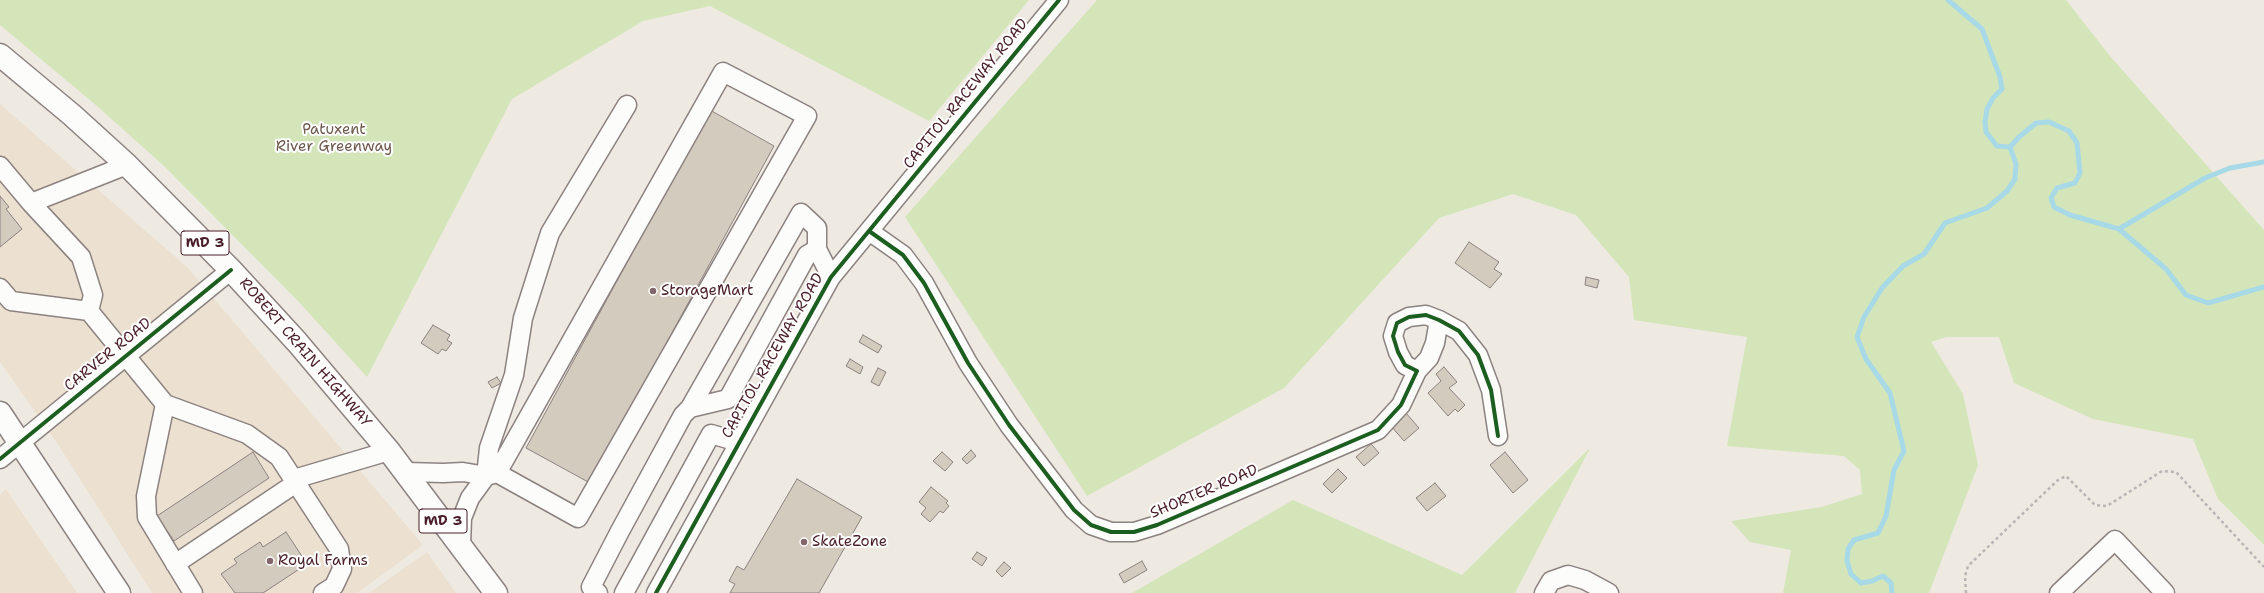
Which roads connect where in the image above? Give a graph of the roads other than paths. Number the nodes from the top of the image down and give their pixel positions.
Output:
1 (1059, 0) edge
2 (0, 55) edge
3 (627, 105) dead end
4 (127, 165) junction
5 (0, 166) edge
6 (31, 203) junction
7 (869, 231) junction
8 (817, 249) junction
9 (232, 270) junction
10 (831, 277) junction
11 (0, 288) edge
12 (89, 311) junction
13 (1439, 320) junction
14 (126, 355) junction
15 (1417, 371) junction
16 (165, 404) junction
17 (690, 408) junction
18 (0, 413) edge
19 (1498, 436) dead end
20 (20, 442) junction
21 (738, 442) junction
22 (389, 451) junction
23 (0, 459) edge
24 (406, 472) junction
25 (491, 475) junction
26 (295, 481) junction
27 (461, 545) junction
28 (175, 564) junction
29 (119, 593) edge
30 (194, 593) edge
31 (323, 593) edge
32 (496, 593) edge
33 (598, 593) edge
34 (624, 593) edge
35 (656, 593) edge
36 (1544, 593) edge
37 (1609, 593) edge
38 (2059, 593) edge
39 (2165, 593) edge

1 - 7 street, CAPITOL RACEWAY ROAD
2 - 4 highway, ROBERT CRAIN HIGHWAY / MD 3
3 - 25 street
4 - 6 street
4 - 9 highway, ROBERT CRAIN HIGHWAY / MD 3
5 - 6 street
6 - 12 street
7 - 10 street, CAPITOL RACEWAY ROAD
7 - 15 street, SHORTER ROAD
8 - 10 street
8 - 17 street
8 - 17 street
9 - 14 street, CARVER ROAD
9 - 22 highway, ROBERT CRAIN HIGHWAY / MD 3
10 - 21 street, CAPITOL RACEWAY ROAD
11 - 12 street
12 - 14 street
13 - 15 street, SHORTER ROAD
13 - 15 street
13 - 19 street
14 - 16 street
14 - 20 street, CARVER ROAD
16 - 26 street
16 - 28 street
17 - 33 street
18 - 20 highway
20 - 23 street, CARVER ROAD
20 - 29 highway
21 - 34 street
21 - 35 street, CAPITOL RACEWAY ROAD
22 - 24 highway, ROBERT CRAIN HIGHWAY / MD 3
22 - 26 street
24 - 25 street
24 - 27 highway, ROBERT CRAIN HIGHWAY / MD 3
25 - 25 street
25 - 27 street
26 - 28 street
26 - 31 street
27 - 32 highway, ROBERT CRAIN HIGHWAY / MD 3
28 - 30 street
36 - 37 street
38 - 39 street

